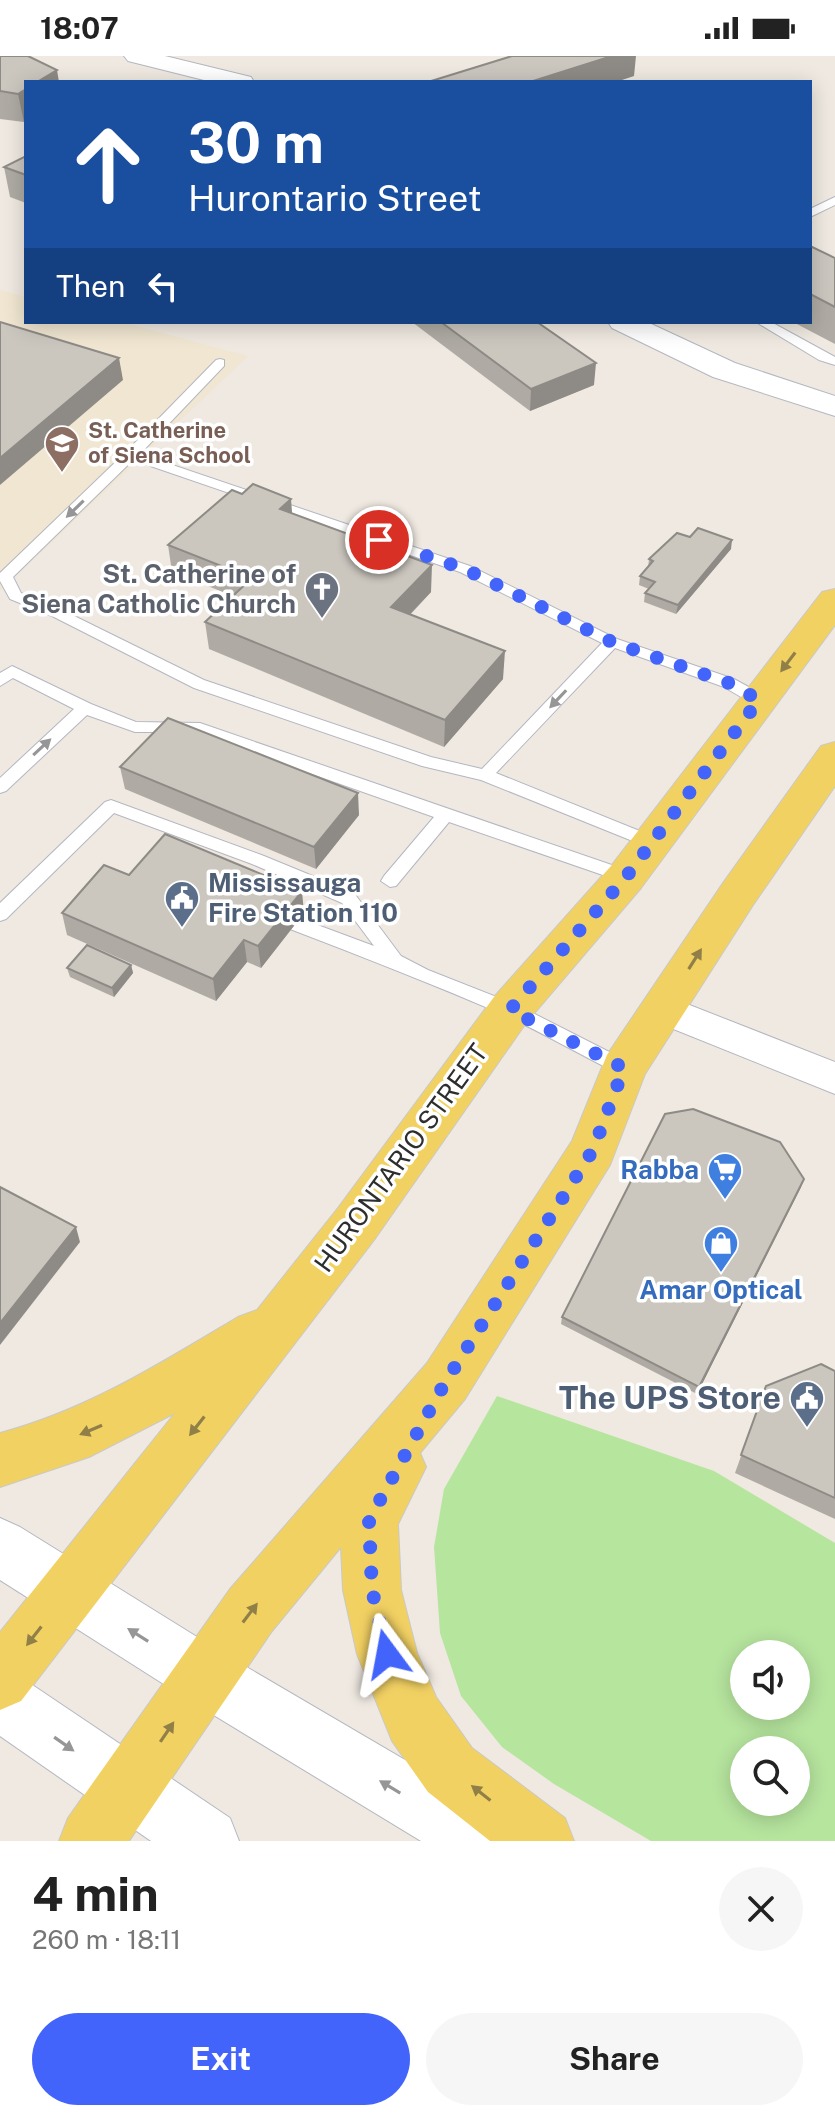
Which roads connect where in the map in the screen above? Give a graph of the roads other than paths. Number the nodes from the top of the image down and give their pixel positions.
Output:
1 (136, 56) edge
2 (234, 80) edge
3 (835, 200) edge
4 (812, 213) edge
5 (627, 324) edge
6 (765, 324) edge
7 (835, 361) edge
8 (220, 363) dead end
9 (835, 406) edge
10 (131, 455) junction
11 (835, 600) edge
12 (612, 642) junction
13 (0, 681) edge
14 (759, 700) junction
15 (85, 708) junction
16 (835, 756) edge
17 (485, 775) junction
18 (0, 787) edge
19 (445, 815) junction
20 (651, 842) junction
21 (626, 877) junction
22 (390, 881) dead end
23 (0, 914) edge
24 (296, 924) edge
25 (395, 961) junction
26 (510, 1010) junction
27 (664, 1010) junction
28 (624, 1068) junction
29 (835, 1078) edge
30 (280, 1321) junction
31 (446, 1381) junction
32 (0, 1460) edge
33 (0, 1547) edge
34 (68, 1592) junction
35 (205, 1676) junction
36 (0, 1680) edge
37 (0, 1700) edge
38 (129, 1788) junction
39 (91, 1841) edge
40 (207, 1841) edge
41 (481, 1841) edge
42 (542, 1841) edge

1 - 2 main road
3 - 4 lane
5 - 9 main road
6 - 7 lane
8 - 10 lane
10 - 12 lane
10 -> 17 lane
11 -> 14 main road, HURONTARIO STREET
12 - 14 lane
12 -> 17 lane
13 - 15 lane
14 - 20 main road, HURONTARIO STREET
18 -> 15 lane
15 - 19 lane
27 -> 16 main road
17 - 20 lane
19 - 21 lane
19 - 22 lane
20 - 21 main road, HURONTARIO STREET
21 - 26 main road, HURONTARIO STREET
23 - 25 lane
24 - 25 lane
25 - 26 lane
26 - 28 lane
26 - 30 main road, HURONTARIO STREET
27 - 28 main road
27 - 29 street
28 - 31 main road
30 -> 32 main road
30 -> 34 main road, HURONTARIO STREET
35 -> 31 main road
42 -> 31 main road
33 - 34 main road
35 -> 34 main road
34 -> 36 main road, HURONTARIO STREET
38 -> 35 main road
41 -> 35 main road
37 -> 38 main road
38 - 39 main road
38 - 40 main road

